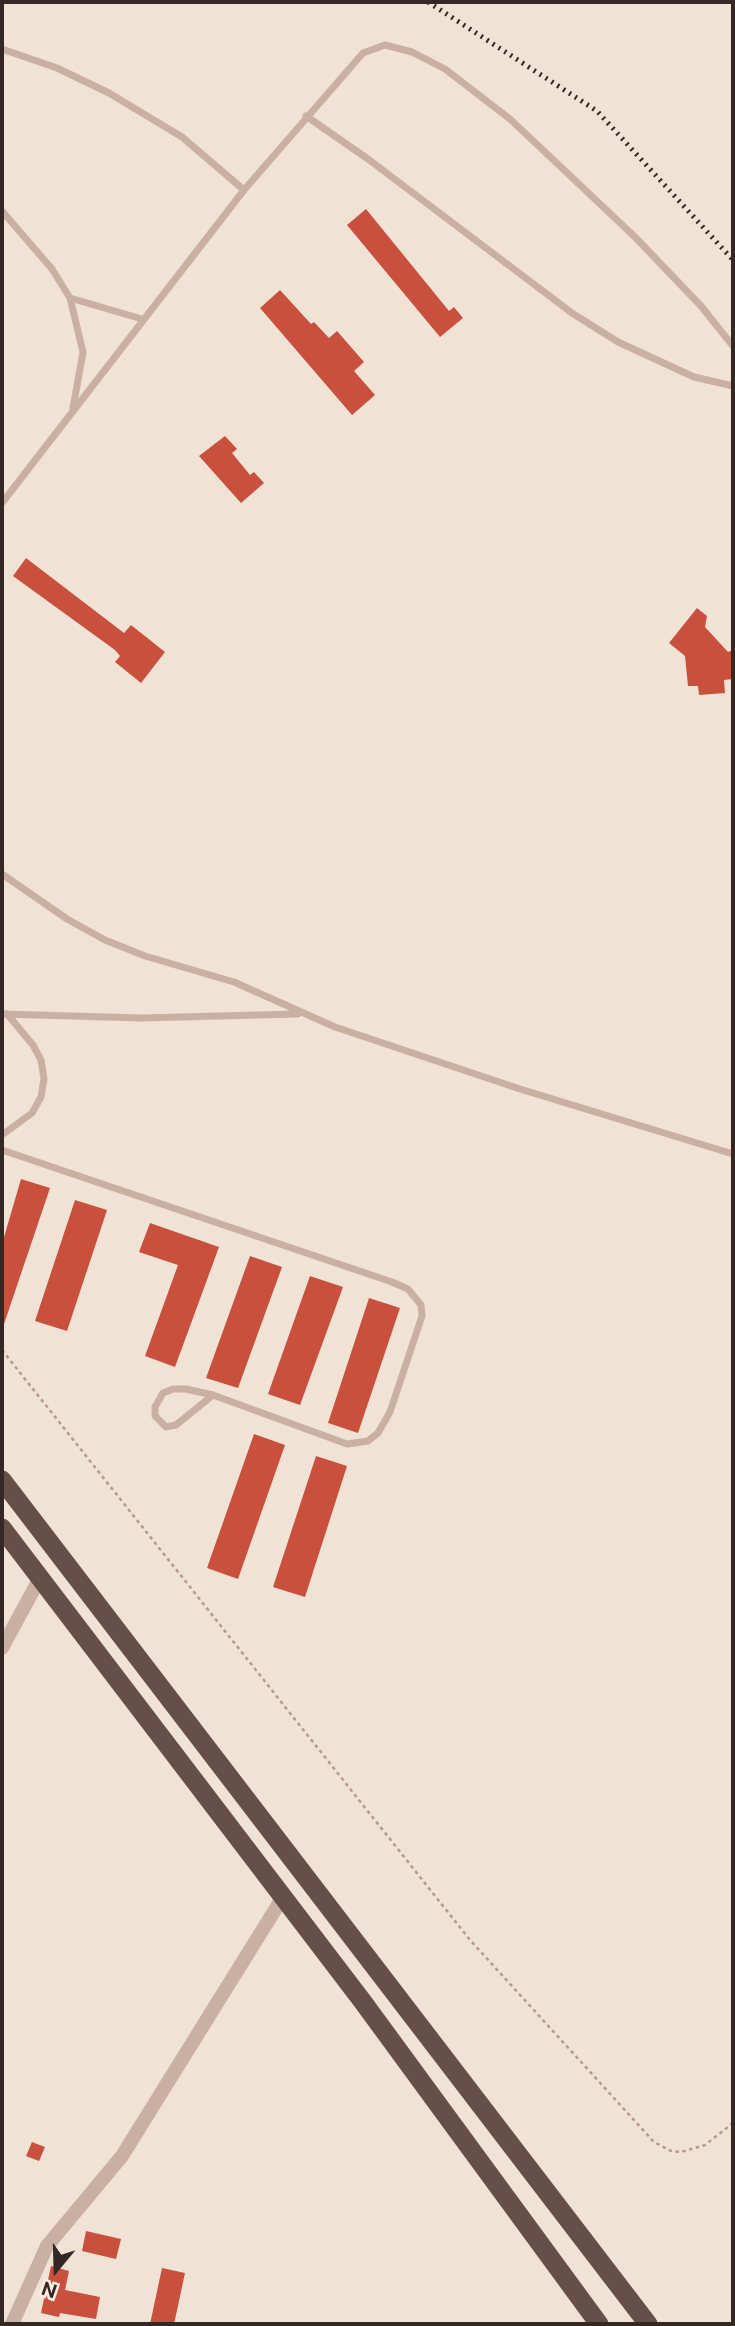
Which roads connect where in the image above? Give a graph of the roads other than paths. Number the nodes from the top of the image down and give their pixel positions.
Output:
1 (2, 49) edge
2 (306, 116) junction
3 (243, 190) junction
4 (2, 211) edge
5 (70, 298) junction
6 (142, 319) junction
7 (733, 346) edge
8 (733, 386) edge
9 (72, 413) junction
10 (2, 503) edge
11 (2, 874) edge
12 (5, 1014) edge
13 (303, 1014) junction
14 (2, 1135) edge
15 (2, 1150) edge
16 (733, 1154) edge
17 (213, 1395) junction
18 (2, 1480) edge
19 (2, 1528) edge
20 (40, 1577) junction
21 (2, 1648) edge
22 (283, 1897) junction
23 (12, 2324) edge
24 (599, 2324) edge
25 (648, 2324) edge

1 - 3 lane
2 - 3 lane
2 - 7 lane
2 - 8 lane
3 - 6 lane
4 - 5 lane
5 - 6 lane
5 - 9 lane
6 - 9 lane
9 - 10 lane
11 - 13 lane
12 - 13 lane
12 - 14 lane
13 - 16 lane
15 - 17 lane
17 - 17 lane
18 - 25 highway
19 - 20 highway
20 - 21 street
20 - 22 highway
22 - 23 street
22 - 24 highway

